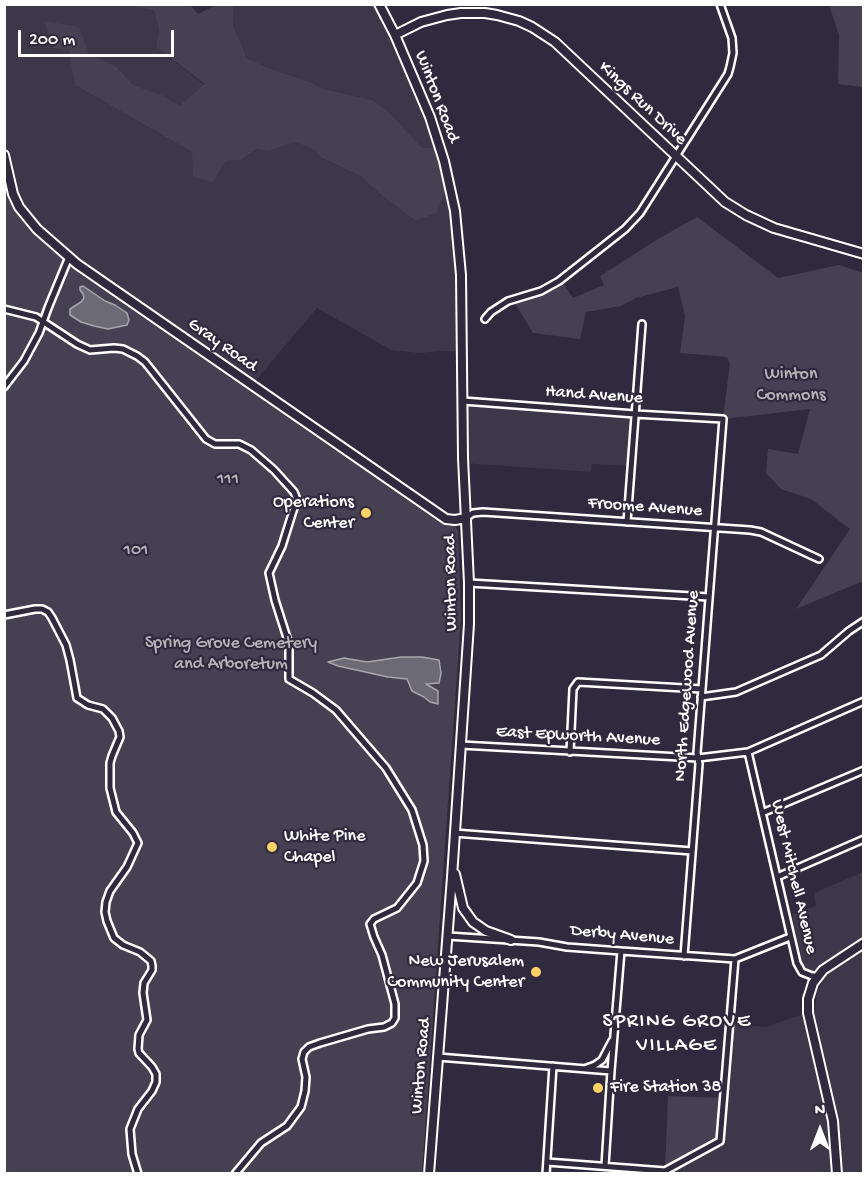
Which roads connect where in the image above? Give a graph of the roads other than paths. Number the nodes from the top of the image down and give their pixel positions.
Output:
1 (379, 4) edge
2 (720, 4) edge
3 (396, 35) junction
4 (4, 154) edge
5 (676, 156) junction
6 (864, 254) edge
7 (69, 257) junction
8 (4, 309) edge
9 (484, 319) dead end
10 (43, 321) junction
11 (642, 324) dead end
12 (4, 387) edge
13 (463, 401) junction
14 (635, 414) junction
15 (723, 419) joint
16 (466, 518) junction
17 (627, 522) junction
18 (714, 528) junction
19 (819, 559) dead end
20 (469, 583) junction
21 (709, 597) junction
22 (4, 615) edge
23 (864, 621) edge
24 (702, 689) junction
25 (701, 697) junction
26 (864, 701) edge
27 (461, 745) junction
28 (570, 752) junction
29 (748, 752) junction
30 (698, 759) junction
31 (864, 770) edge
32 (762, 813) junction
33 (454, 833) junction
34 (864, 839) edge
35 (692, 851) junction
36 (453, 866) junction
37 (777, 877) junction
38 (448, 936) junction
39 (790, 937) junction
40 (511, 940) junction
41 (864, 943) edge
42 (621, 951) junction
43 (684, 956) junction
44 (735, 959) junction
45 (817, 976) junction
46 (614, 1037) junction
47 (438, 1057) junction
48 (553, 1066) junction
49 (580, 1068) junction
50 (611, 1071) junction
51 (547, 1162) junction
52 (605, 1166) junction
53 (138, 1173) edge
54 (235, 1173) edge
55 (429, 1173) edge
56 (546, 1173) edge
57 (837, 1173) edge

1 - 3 street, Winton Road
2 - 5 street
3 - 5 street, Kings Run Drive
3 - 13 street, Winton Road
4 - 7 street, Gray Road
5 - 6 street, Kings Run Drive
5 - 9 street
7 - 10 street
7 - 16 street, Gray Road
8 - 10 street
10 - 12 street
10 - 54 street
11 - 14 street
13 - 14 street, Hand Avenue
13 - 16 street, Winton Road
14 - 15 street, Hand Avenue
14 - 17 street
15 - 18 street, North Edgewood Avenue
16 - 17 street, Froome Avenue
16 - 20 street, Winton Road
17 - 18 street, Froome Avenue
18 - 19 street, Froome Avenue
18 - 21 street, North Edgewood Avenue
20 - 21 street
20 - 27 street, Winton Road
21 - 24 street, North Edgewood Avenue
22 - 53 street
23 - 25 street
24 - 25 street, North Edgewood Avenue
24 - 28 street
25 - 30 street, North Edgewood Avenue
26 - 29 street, East Epworth Avenue
27 - 28 street, East Epworth Avenue
27 - 33 street, Winton Road
28 - 30 street, East Epworth Avenue
29 - 30 street, East Epworth Avenue
29 - 32 street, West Mitchell Avenue
30 - 35 street, North Edgewood Avenue
31 - 32 street
32 - 37 street, West Mitchell Avenue
33 - 35 street
33 - 36 street, Winton Road
34 - 37 street
35 - 43 street, North Edgewood Avenue
36 - 38 street, Winton Road
36 - 40 street
37 - 39 street, West Mitchell Avenue
38 - 40 street, Derby Avenue
38 - 47 street, Winton Road
39 - 44 street, Derby Avenue
39 - 45 street, West Mitchell Avenue
40 - 42 street, Derby Avenue
41 - 45 street
42 - 43 street, Derby Avenue
42 - 46 street
43 - 44 street, Derby Avenue
44 - 52 street
45 - 57 street, West Mitchell Avenue
46 - 49 street
46 - 50 street
47 - 48 street
47 - 55 street, Winton Road
48 - 49 street
48 - 51 street
49 - 50 street
50 - 52 street
51 - 52 street
51 - 56 street

